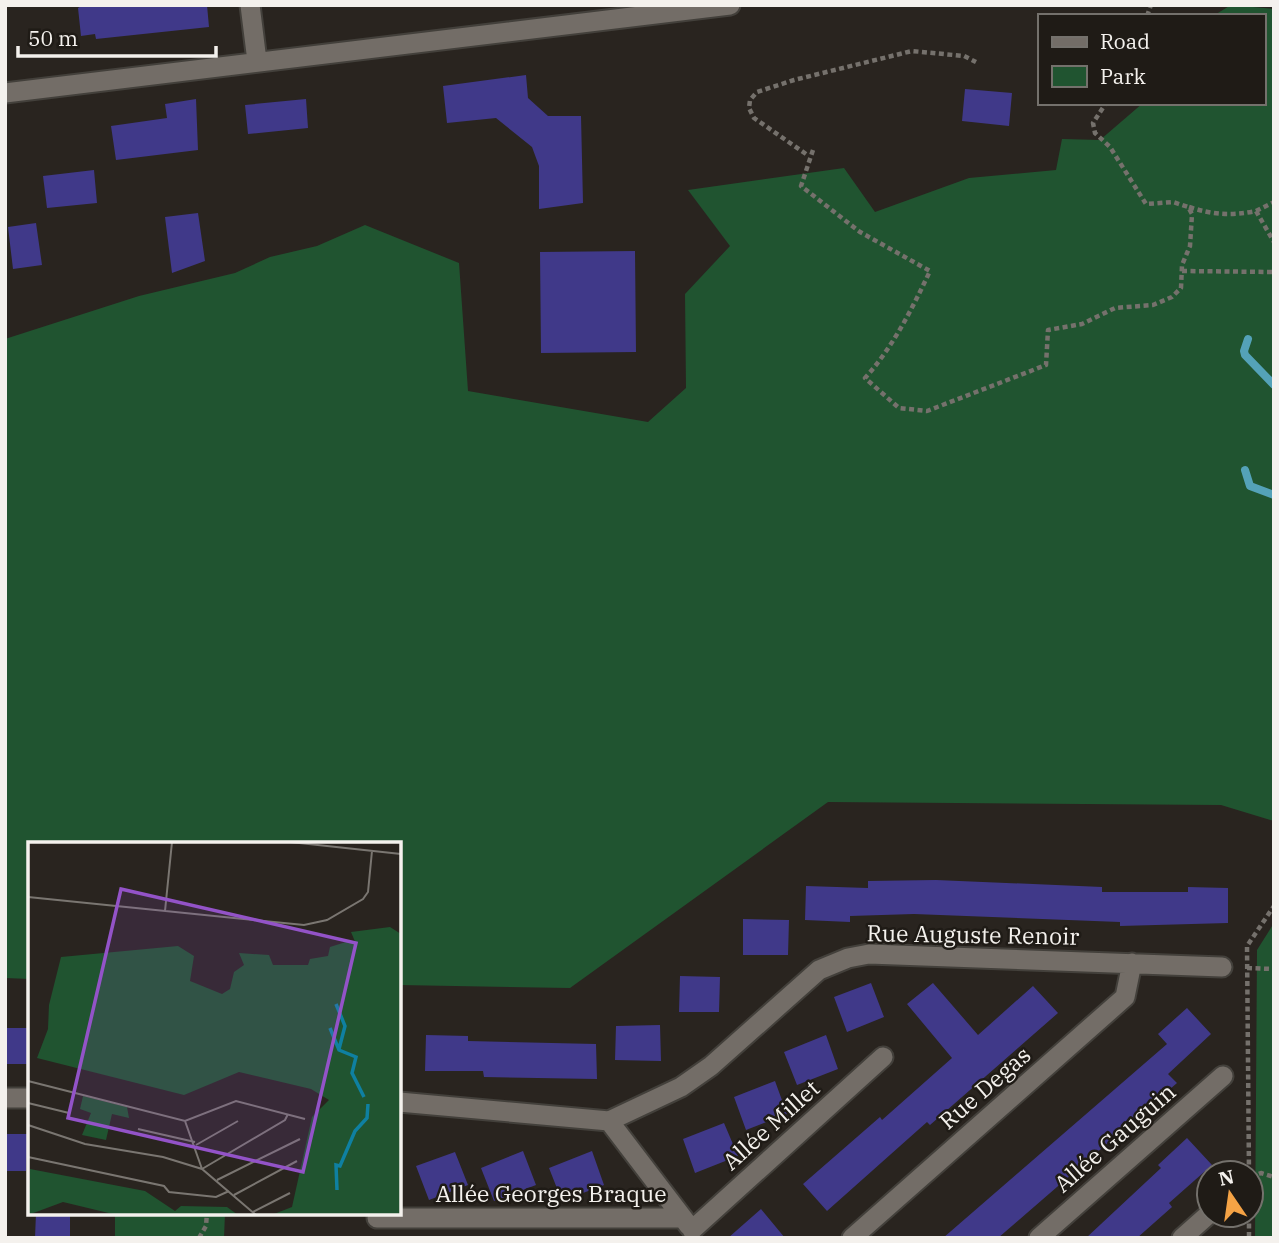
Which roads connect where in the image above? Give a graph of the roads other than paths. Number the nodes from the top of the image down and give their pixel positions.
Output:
1 (250, 5) edge
2 (730, 5) edge
3 (257, 61) junction
4 (5, 93) edge
5 (1132, 963) junction
6 (1222, 967) dead end
7 (883, 1057) dead end
8 (1223, 1076) dead end
9 (5, 1098) edge
10 (28, 1098) edge
11 (401, 1101) edge
12 (609, 1121) junction
13 (377, 1218) dead end
14 (691, 1229) edge
15 (852, 1238) edge
16 (1039, 1238) edge

1 - 3 street
2 - 3 street
3 - 4 street
5 - 6 street, Rue Auguste Renoir
5 - 12 street, Rue Auguste Renoir
5 - 15 street, Rue Degas
7 - 14 street, Allée Millet
8 - 16 street, Allée Gauguin
9 - 10 street
11 - 12 street
12 - 14 street
13 - 14 street, Allée Georges Braque

